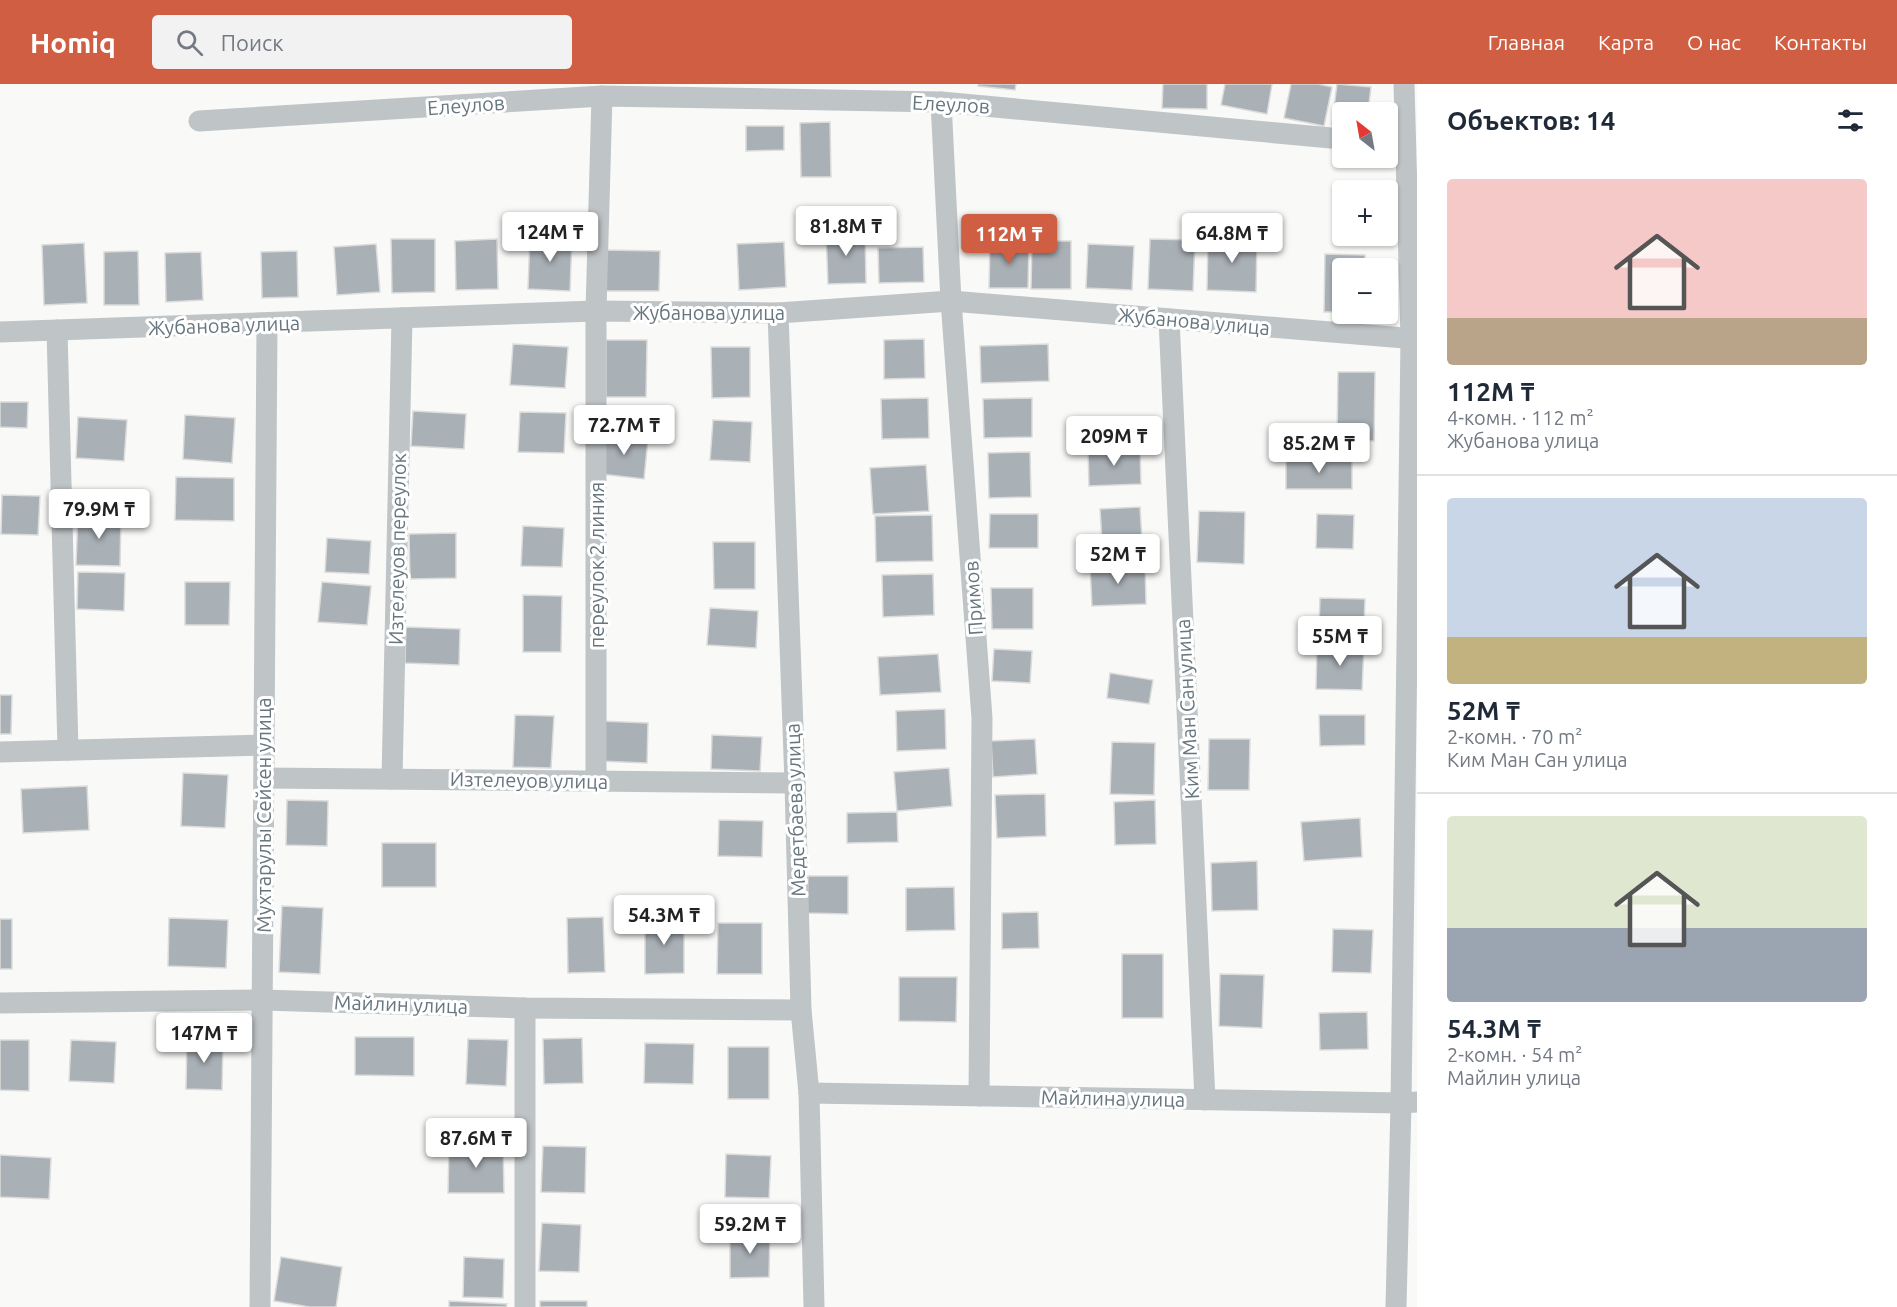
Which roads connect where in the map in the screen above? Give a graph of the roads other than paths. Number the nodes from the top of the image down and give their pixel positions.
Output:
1 (1404, 84) edge
2 (602, 96) junction
3 (941, 102) junction
4 (199, 121) dead end
5 (1398, 135) edge
6 (1332, 138) edge
7 (1398, 155) edge
8 (951, 301) junction
9 (596, 311) junction
10 (778, 313) junction
11 (402, 318) junction
12 (1169, 319) junction
13 (267, 324) junction
14 (57, 330) junction
15 (0, 332) edge
16 (1414, 338) edge
17 (264, 745) junction
18 (68, 750) junction
19 (0, 752) edge
20 (264, 778) junction
21 (392, 779) junction
22 (596, 781) junction
23 (795, 783) junction
24 (262, 1000) junction
25 (0, 1003) edge
26 (525, 1008) junction
27 (801, 1010) junction
28 (809, 1093) junction
29 (979, 1096) junction
30 (1205, 1100) junction
31 (1409, 1102) edge
32 (260, 1307) edge
33 (525, 1307) edge
34 (814, 1307) edge
35 (1396, 1307) edge

1 - 5 street
2 - 3 street, Елеулов
2 - 4 street, Елеулов
2 - 9 street, переулок 2 линия
3 - 6 street, Елеулов
3 - 8 street, Примов
7 - 16 street
8 - 10 street, Жубанова улица
8 - 12 street, Жубанова улица
8 - 29 street, Примов
9 - 10 street, Жубанова улица
9 - 11 street, Жубанова улица
9 - 22 street, переулок 2 линия
10 - 23 street, Медетбаева улица
11 - 13 street, Жубанова улица
11 - 21 street, Изтелеуов переулок
12 - 16 street, Жубанова улица
12 - 30 street, Ким Ман Сан улица
13 - 14 street, Жубанова улица
13 - 17 street, Мухтарулы Сейсен улица
14 - 15 street, Жубанова улица
14 - 18 street
16 - 31 street
17 - 18 street
17 - 20 street, Мухтарулы Сейсен улица
18 - 19 street
20 - 21 street, Изтелеуов улица
20 - 24 street, Мухтарулы Сейсен улица
21 - 22 street, Изтелеуов улица
22 - 23 street, Изтелеуов улица
23 - 27 street, Медетбаева улица
24 - 25 street, Майлин улица
24 - 26 street, Майлин улица
24 - 32 street, Мухтарулы Сейсен улица
26 - 27 street, Майлин улица
26 - 33 street
27 - 28 street, Медетбаева улица
28 - 29 street, Майлина улица
28 - 34 street, Медетбаева улица
29 - 30 street, Майлина улица
30 - 31 street, Майлина улица
31 - 35 street

